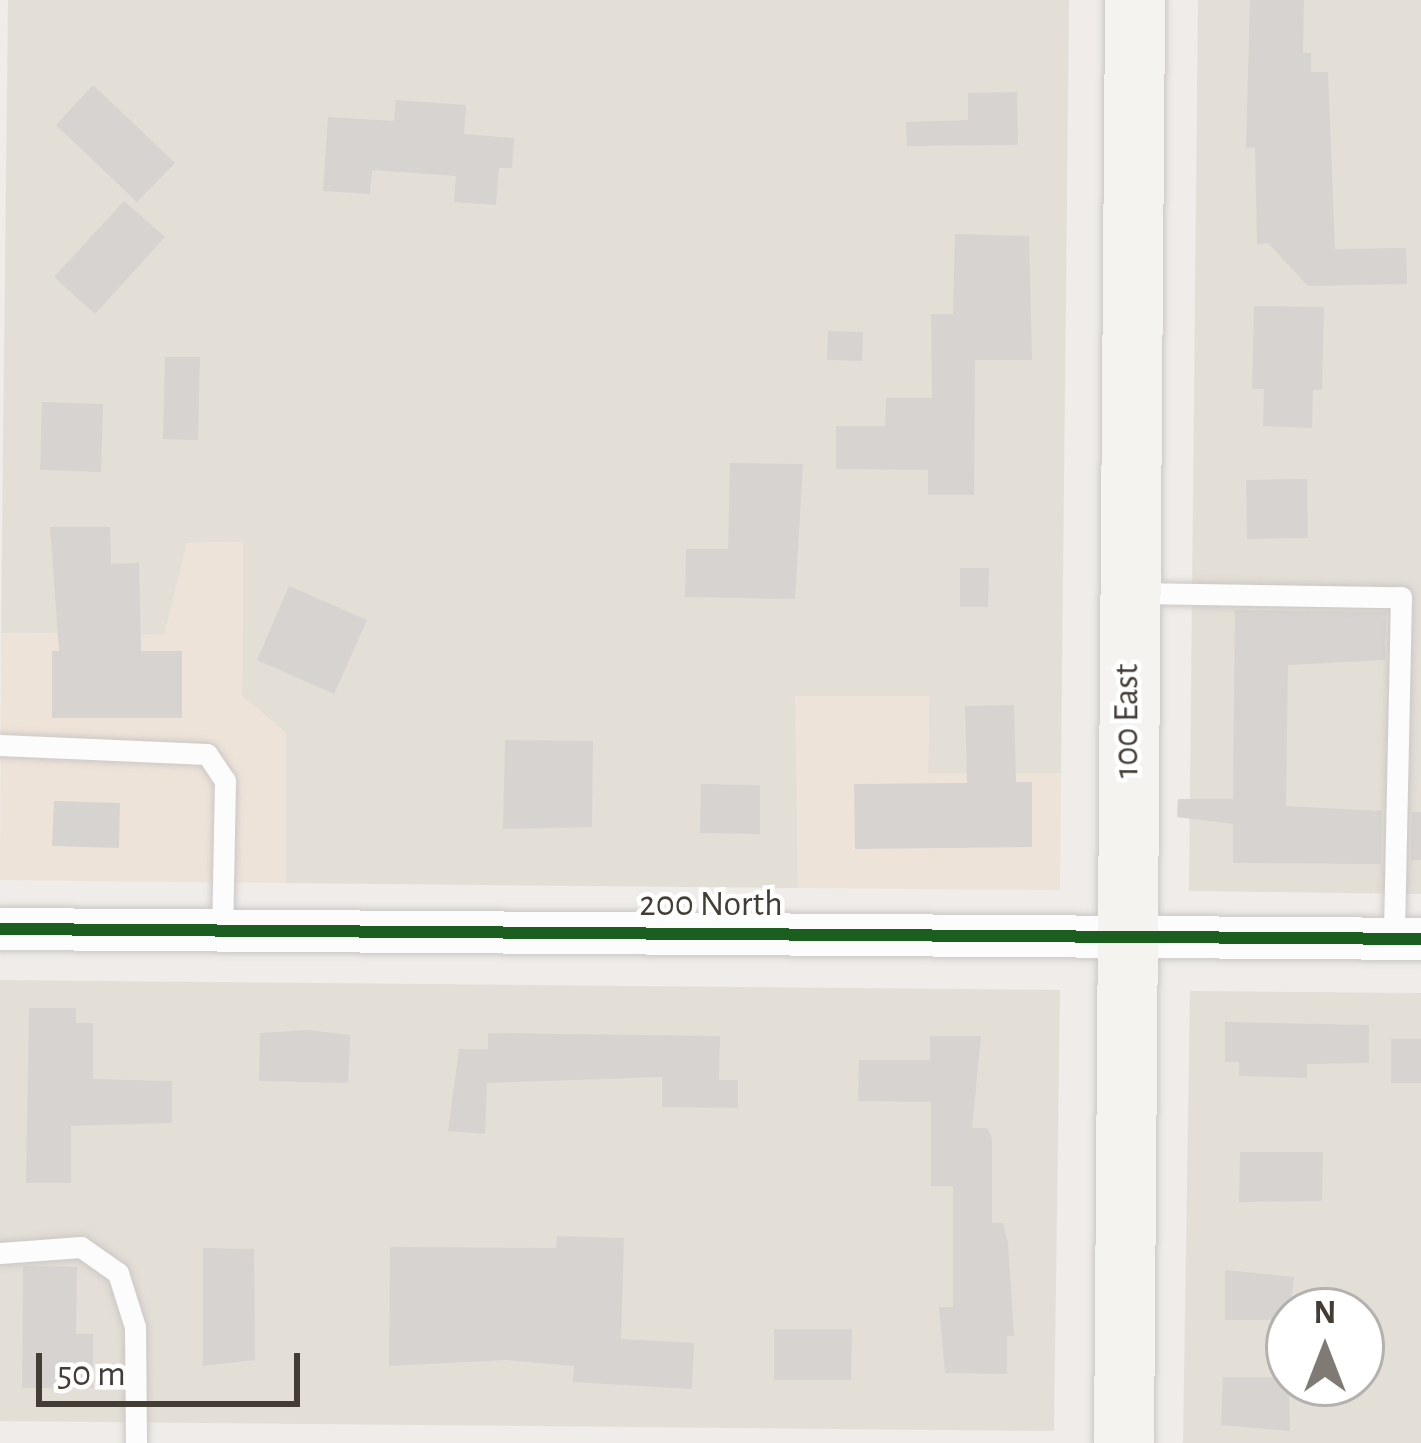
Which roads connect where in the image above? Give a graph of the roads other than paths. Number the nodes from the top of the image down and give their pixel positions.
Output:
1 (1135, 0) edge
2 (1128, 592) junction
3 (0, 745) edge
4 (0, 928) edge
5 (222, 932) junction
6 (1126, 938) junction
7 (1407, 939) edge
8 (0, 1253) edge
9 (136, 1443) edge
10 (1124, 1443) edge

1 - 2 main road, 100 East
2 - 6 main road, 100 East
2 - 7 lane
3 - 5 lane
4 - 5 street, 200 North
5 - 6 street, 200 North
6 - 7 street, 200 North
6 - 10 main road, 100 East
8 - 9 lane

